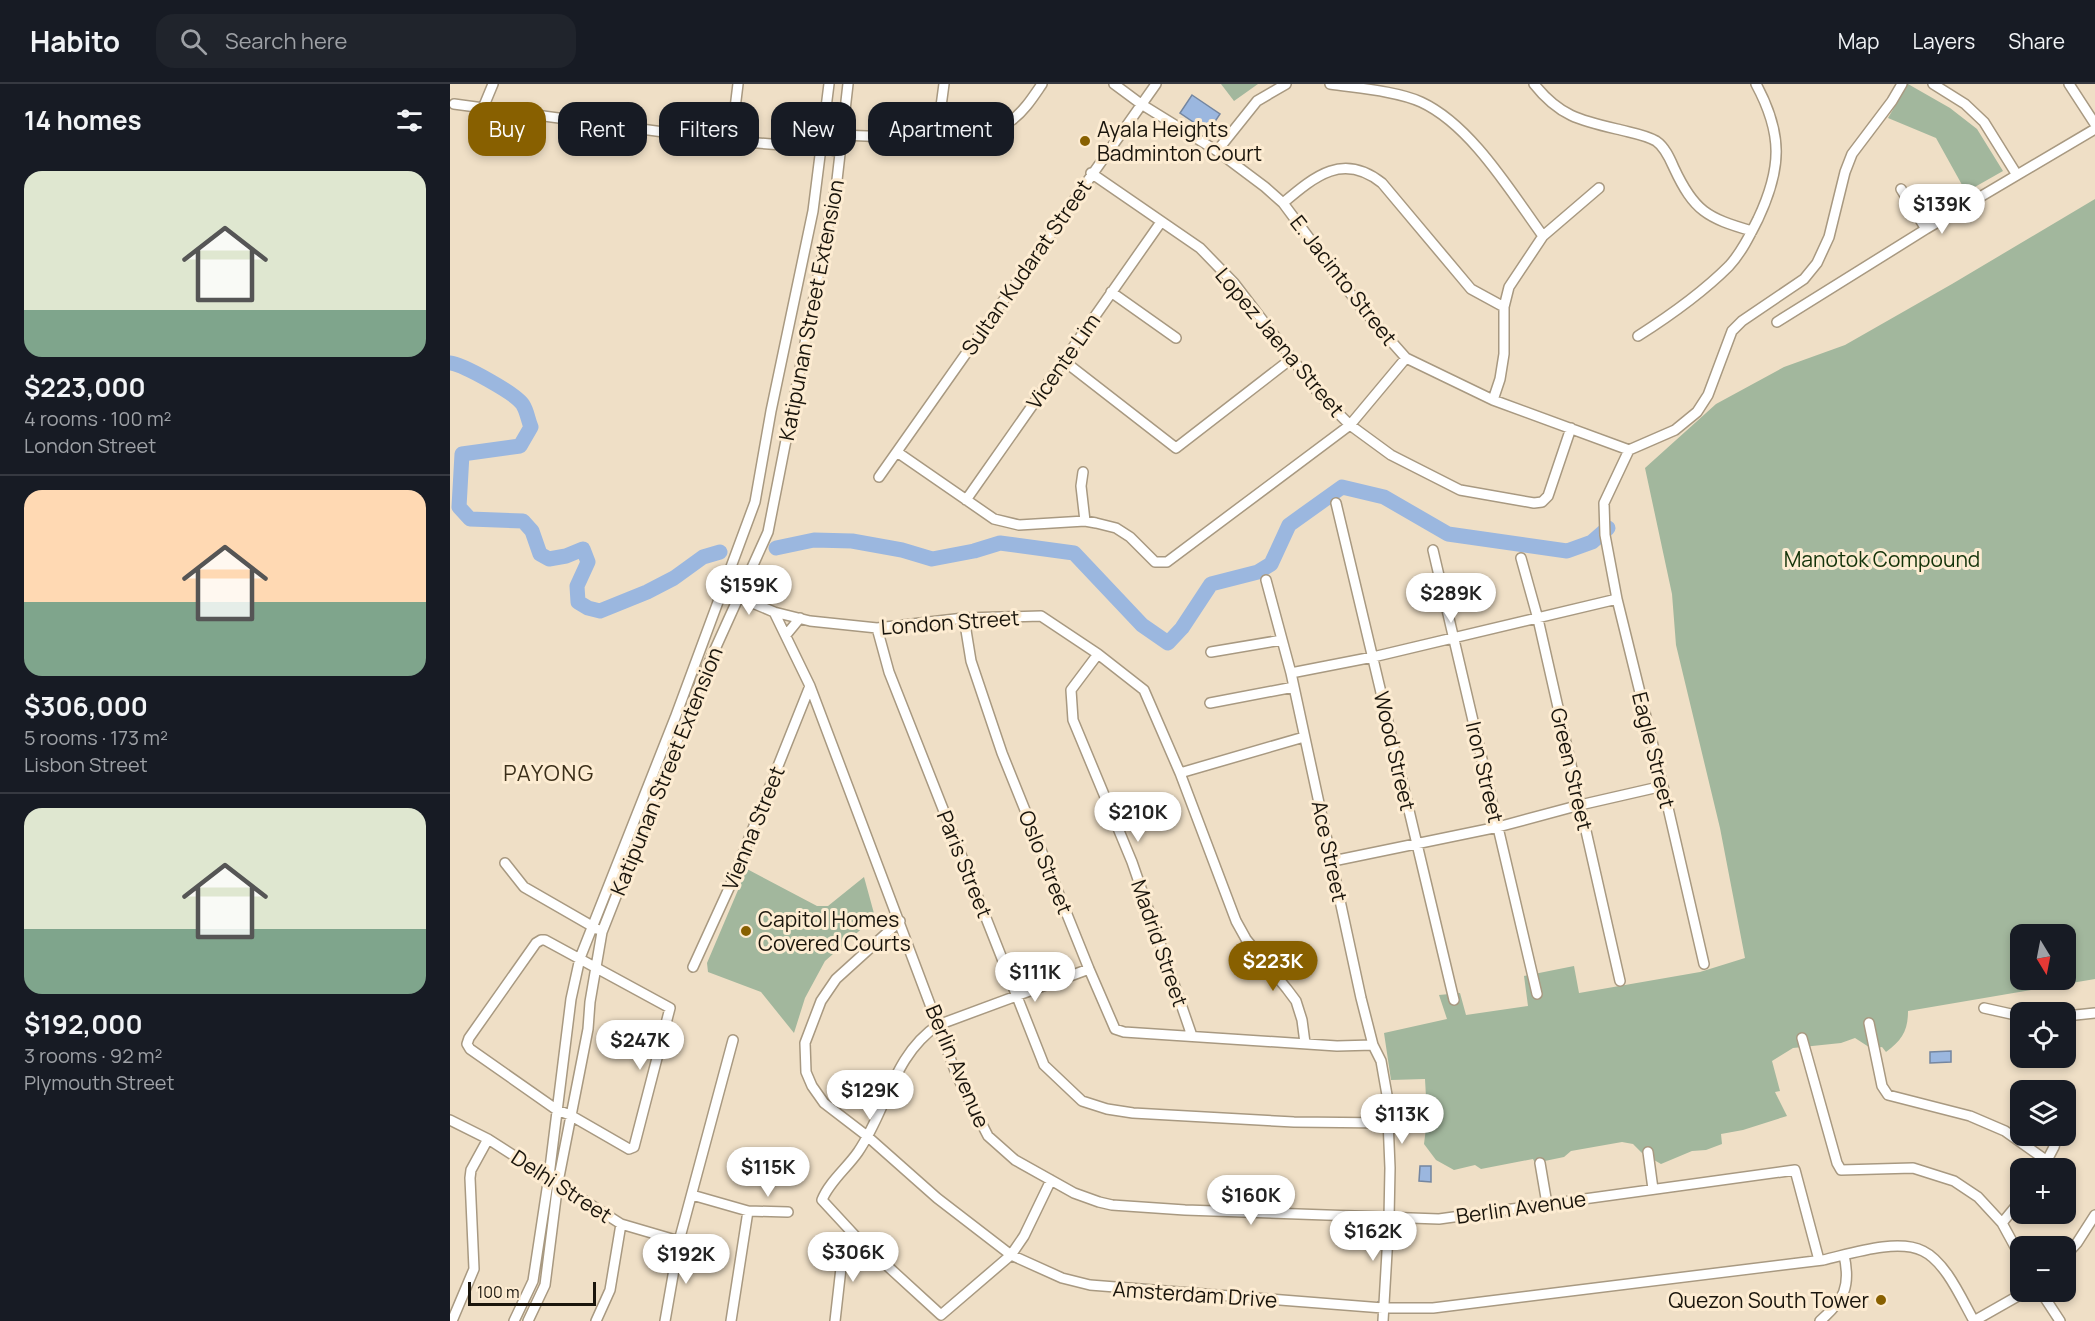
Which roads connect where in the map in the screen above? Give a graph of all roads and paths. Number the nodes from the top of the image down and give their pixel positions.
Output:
1 (493, 84) edge
2 (738, 84) edge
3 (829, 84) edge
4 (848, 84) edge
5 (944, 84) edge
6 (1042, 84) edge
7 (1114, 84) edge
8 (1156, 84) edge
9 (1287, 84) edge
10 (1330, 84) edge
11 (1534, 84) edge
12 (1756, 84) edge
13 (1902, 84) edge
14 (1933, 84) edge
15 (2069, 84) edge
16 (486, 102) edge
17 (736, 102) edge
18 (827, 102) edge
19 (846, 102) edge
20 (942, 102) edge
21 (454, 104) dead end
22 (1141, 104) junction
23 (468, 106) edge
24 (546, 116) edge
25 (1014, 117) edge
26 (2095, 127) edge
27 (659, 131) edge
28 (1217, 152) junction
29 (821, 156) edge
30 (840, 156) edge
31 (1091, 173) junction
32 (2017, 175) junction
33 (1599, 188) dead end
34 (1901, 189) dead end
35 (1283, 203) junction
36 (1161, 222) junction
37 (1926, 229) junction
38 (1752, 231) junction
39 (1543, 236) junction
40 (1111, 292) junction
41 (1504, 307) junction
42 (1777, 322) dead end
43 (1638, 336) dead end
44 (1176, 338) dead end
45 (1407, 358) junction
46 (1291, 359) junction
47 (1064, 361) junction
48 (1493, 400) junction
49 (1350, 425) junction
50 (1571, 428) junction
51 (1629, 450) junction
52 (897, 452) junction
53 (1083, 472) dead end
54 (879, 477) dead end
55 (966, 500) junction
56 (1336, 503) dead end
57 (1085, 521) junction
58 (1433, 549) dead end
59 (1521, 558) dead end
60 (1266, 580) dead end
61 (723, 587) junction
62 (740, 593) junction
63 (1617, 599) junction
64 (774, 612) junction
65 (800, 618) junction
66 (964, 618) junction
67 (1538, 619) junction
68 (877, 628) junction
69 (786, 635) junction
70 (1454, 637) junction
71 (1281, 640) junction
72 (1211, 652) dead end
73 (1098, 654) junction
74 (1373, 657) junction
75 (1291, 673) junction
76 (810, 686) junction
77 (1294, 687) junction
78 (1210, 703) dead end
79 (1304, 737) junction
80 (1180, 773) junction
81 (1664, 786) junction
82 (646, 789) junction
83 (657, 793) junction
84 (1580, 805) junction
85 (1498, 827) junction
86 (1417, 845) junction
87 (1333, 861) junction
88 (505, 863) dead end
89 (900, 921) junction
90 (592, 926) junction
91 (602, 932) junction
92 (580, 957) junction
93 (1704, 964) dead end
94 (693, 967) dead end
95 (597, 968) junction
96 (1089, 969) junction
97 (1620, 981) dead end
98 (1537, 994) dead end
99 (1018, 996) junction
100 (1454, 1000) dead end
101 (1984, 1008) dead end
102 (2095, 1013) edge
103 (2010, 1014) edge
104 (2076, 1015) edge
105 (1869, 1023) dead end
106 (938, 1024) junction
107 (1192, 1036) junction
108 (1802, 1038) dead end
109 (733, 1040) dead end
110 (1305, 1043) junction
111 (1373, 1045) junction
112 (557, 1110) junction
113 (570, 1115) junction
114 (450, 1120) edge
115 (1388, 1123) junction
116 (867, 1136) junction
117 (488, 1139) junction
118 (1648, 1152) dead end
119 (2037, 1158) edge
120 (1540, 1163) dead end
121 (549, 1176) junction
122 (1051, 1180) junction
123 (558, 1182) junction
124 (1653, 1189) junction
125 (692, 1195) junction
126 (1547, 1204) junction
127 (748, 1211) junction
128 (788, 1212) dead end
129 (2010, 1213) edge
130 (2095, 1215) edge
131 (1389, 1218) junction
132 (2002, 1223) junction
133 (621, 1224) junction
134 (2010, 1238) edge
135 (859, 1240) junction
136 (679, 1241) junction
137 (2076, 1244) edge
138 (1011, 1255) junction
139 (1844, 1255) junction
140 (1819, 1260) junction
141 (2010, 1301) edge
142 (2048, 1302) edge
143 (1383, 1308) junction
144 (452, 1321) edge
145 (514, 1321) edge
146 (528, 1321) edge
147 (596, 1321) edge
148 (665, 1321) edge
149 (731, 1321) edge
150 (835, 1321) edge
151 (1383, 1321) edge
152 (1820, 1321) edge
153 (1974, 1321) edge
154 (2060, 1321) edge

1 - 16 street
2 - 17 street
3 - 18 street, Katipunan Street Extension
4 - 19 street, Katipunan Street Extension
5 - 20 street
6 - 25 street
7 - 22 street, E. Jacinto Street
8 - 22 street, Sultan Kudarat Street
9 - 28 street
10 - 39 street
11 - 38 street
12 - 38 street
13 - 51 street
14 - 32 street
15 - 26 street
21 - 23 street
22 - 28 street, E. Jacinto Street
22 - 31 street, Sultan Kudarat Street
24 - 27 street
26 - 32 street
28 - 35 street, E. Jacinto Street
29 - 61 street, Katipunan Street Extension
30 - 62 street, Katipunan Street Extension
31 - 36 street, Lopez Jaena Street
31 - 52 street, Sultan Kudarat Street
32 - 37 street
33 - 39 street
34 - 37 street
35 - 41 street
35 - 45 street, E. Jacinto Street
36 - 40 street, Vicente Lim
36 - 46 street, Lopez Jaena Street
37 - 42 street
38 - 43 street
39 - 41 street
40 - 44 street
40 - 47 street, Vicente Lim
41 - 48 street
45 - 48 street, E. Jacinto Street
45 - 49 street
46 - 47 street
46 - 49 street, Lopez Jaena Street
47 - 55 street, Vicente Lim
48 - 50 street, E. Jacinto Street
49 - 50 street, Lopez Jaena Street
49 - 57 street
50 - 51 street, E. Jacinto Street
51 - 63 street, Eagle Street
52 - 54 street, Sultan Kudarat Street
52 - 55 street
53 - 57 street
55 - 57 street
56 - 74 street, Wood Street
58 - 70 street, Iron Street
59 - 67 street, Green Street
60 - 71 street, Ace Street
61 - 62 street
61 - 82 street, Katipunan Street Extension
62 - 64 street
62 - 83 street, Katipunan Street Extension
63 - 67 street
63 - 81 street, Eagle Street
64 - 65 street, London Street
64 - 69 street, Berlin Avenue
65 - 68 street, London Street
65 - 69 street
66 - 68 street, London Street
66 - 73 street, London Street
66 - 96 street, Oslo Street
67 - 70 street
67 - 84 street, Green Street
68 - 99 street, Paris Street
69 - 76 street, Berlin Avenue
70 - 74 street
70 - 85 street, Iron Street
71 - 72 street
71 - 75 street, Ace Street
73 - 80 street, London Street
73 - 107 street, Madrid Street
74 - 75 street
74 - 86 street, Wood Street
75 - 77 street, Ace Street
76 - 89 street, Berlin Avenue
76 - 94 street, Vienna Street
77 - 78 street
77 - 79 street, Ace Street
79 - 80 street
79 - 87 street, Ace Street
80 - 110 street, London Street
81 - 84 street
81 - 93 street, Eagle Street
82 - 83 street
82 - 90 street, Katipunan Street Extension
83 - 91 street, Katipunan Street Extension
84 - 85 street
84 - 97 street, Green Street
85 - 86 street
85 - 98 street, Iron Street
86 - 87 street
86 - 100 street, Wood Street
87 - 111 street, Ace Street
88 - 90 street
89 - 106 street, Berlin Avenue
89 - 116 street, Amsterdam Drive
90 - 91 street
90 - 92 street, Katipunan Street Extension
91 - 95 street, Katipunan Street Extension
92 - 95 street
92 - 112 street, Katipunan Street Extension
92 - 112 street
95 - 113 street, Katipunan Street Extension
95 - 113 street
96 - 99 street
96 - 107 street, Oslo Street
99 - 106 street
99 - 115 street, Paris Street
101 - 103 street
102 - 104 street
105 - 119 street
106 - 116 street
106 - 122 street, Berlin Avenue
107 - 110 street, Oslo Street
108 - 132 street
109 - 125 street
110 - 111 street, Oslo Street
111 - 115 street, Ace Street
112 - 113 street
112 - 121 street, Katipunan Street Extension
113 - 123 street, Katipunan Street Extension
114 - 117 street, Delhi Street
115 - 131 street, Ace Street
116 - 135 street
116 - 138 street, Amsterdam Drive
117 - 121 street, Delhi Street
117 - 144 street
118 - 124 street
120 - 126 street
121 - 123 street, Delhi Street
121 - 145 street, Katipunan Street Extension
122 - 131 street, Berlin Avenue
122 - 138 street
123 - 133 street, Delhi Street
123 - 146 street, Katipunan Street Extension
124 - 126 street, Berlin Avenue
124 - 140 street, Berlin Avenue
125 - 127 street
125 - 136 street
126 - 131 street, Berlin Avenue
127 - 128 street
127 - 149 street
129 - 132 street
130 - 137 street
131 - 143 street, Ace Street
132 - 134 street
133 - 136 street, Delhi Street
133 - 147 street
135 - 138 street
135 - 150 street
136 - 148 street
138 - 143 street, Amsterdam Drive
139 - 140 street, Amsterdam Drive
139 - 152 street
139 - 153 street, Amsterdam Drive
140 - 143 street, Amsterdam Drive
141 - 153 street
142 - 154 street
143 - 151 street, Ace Street

